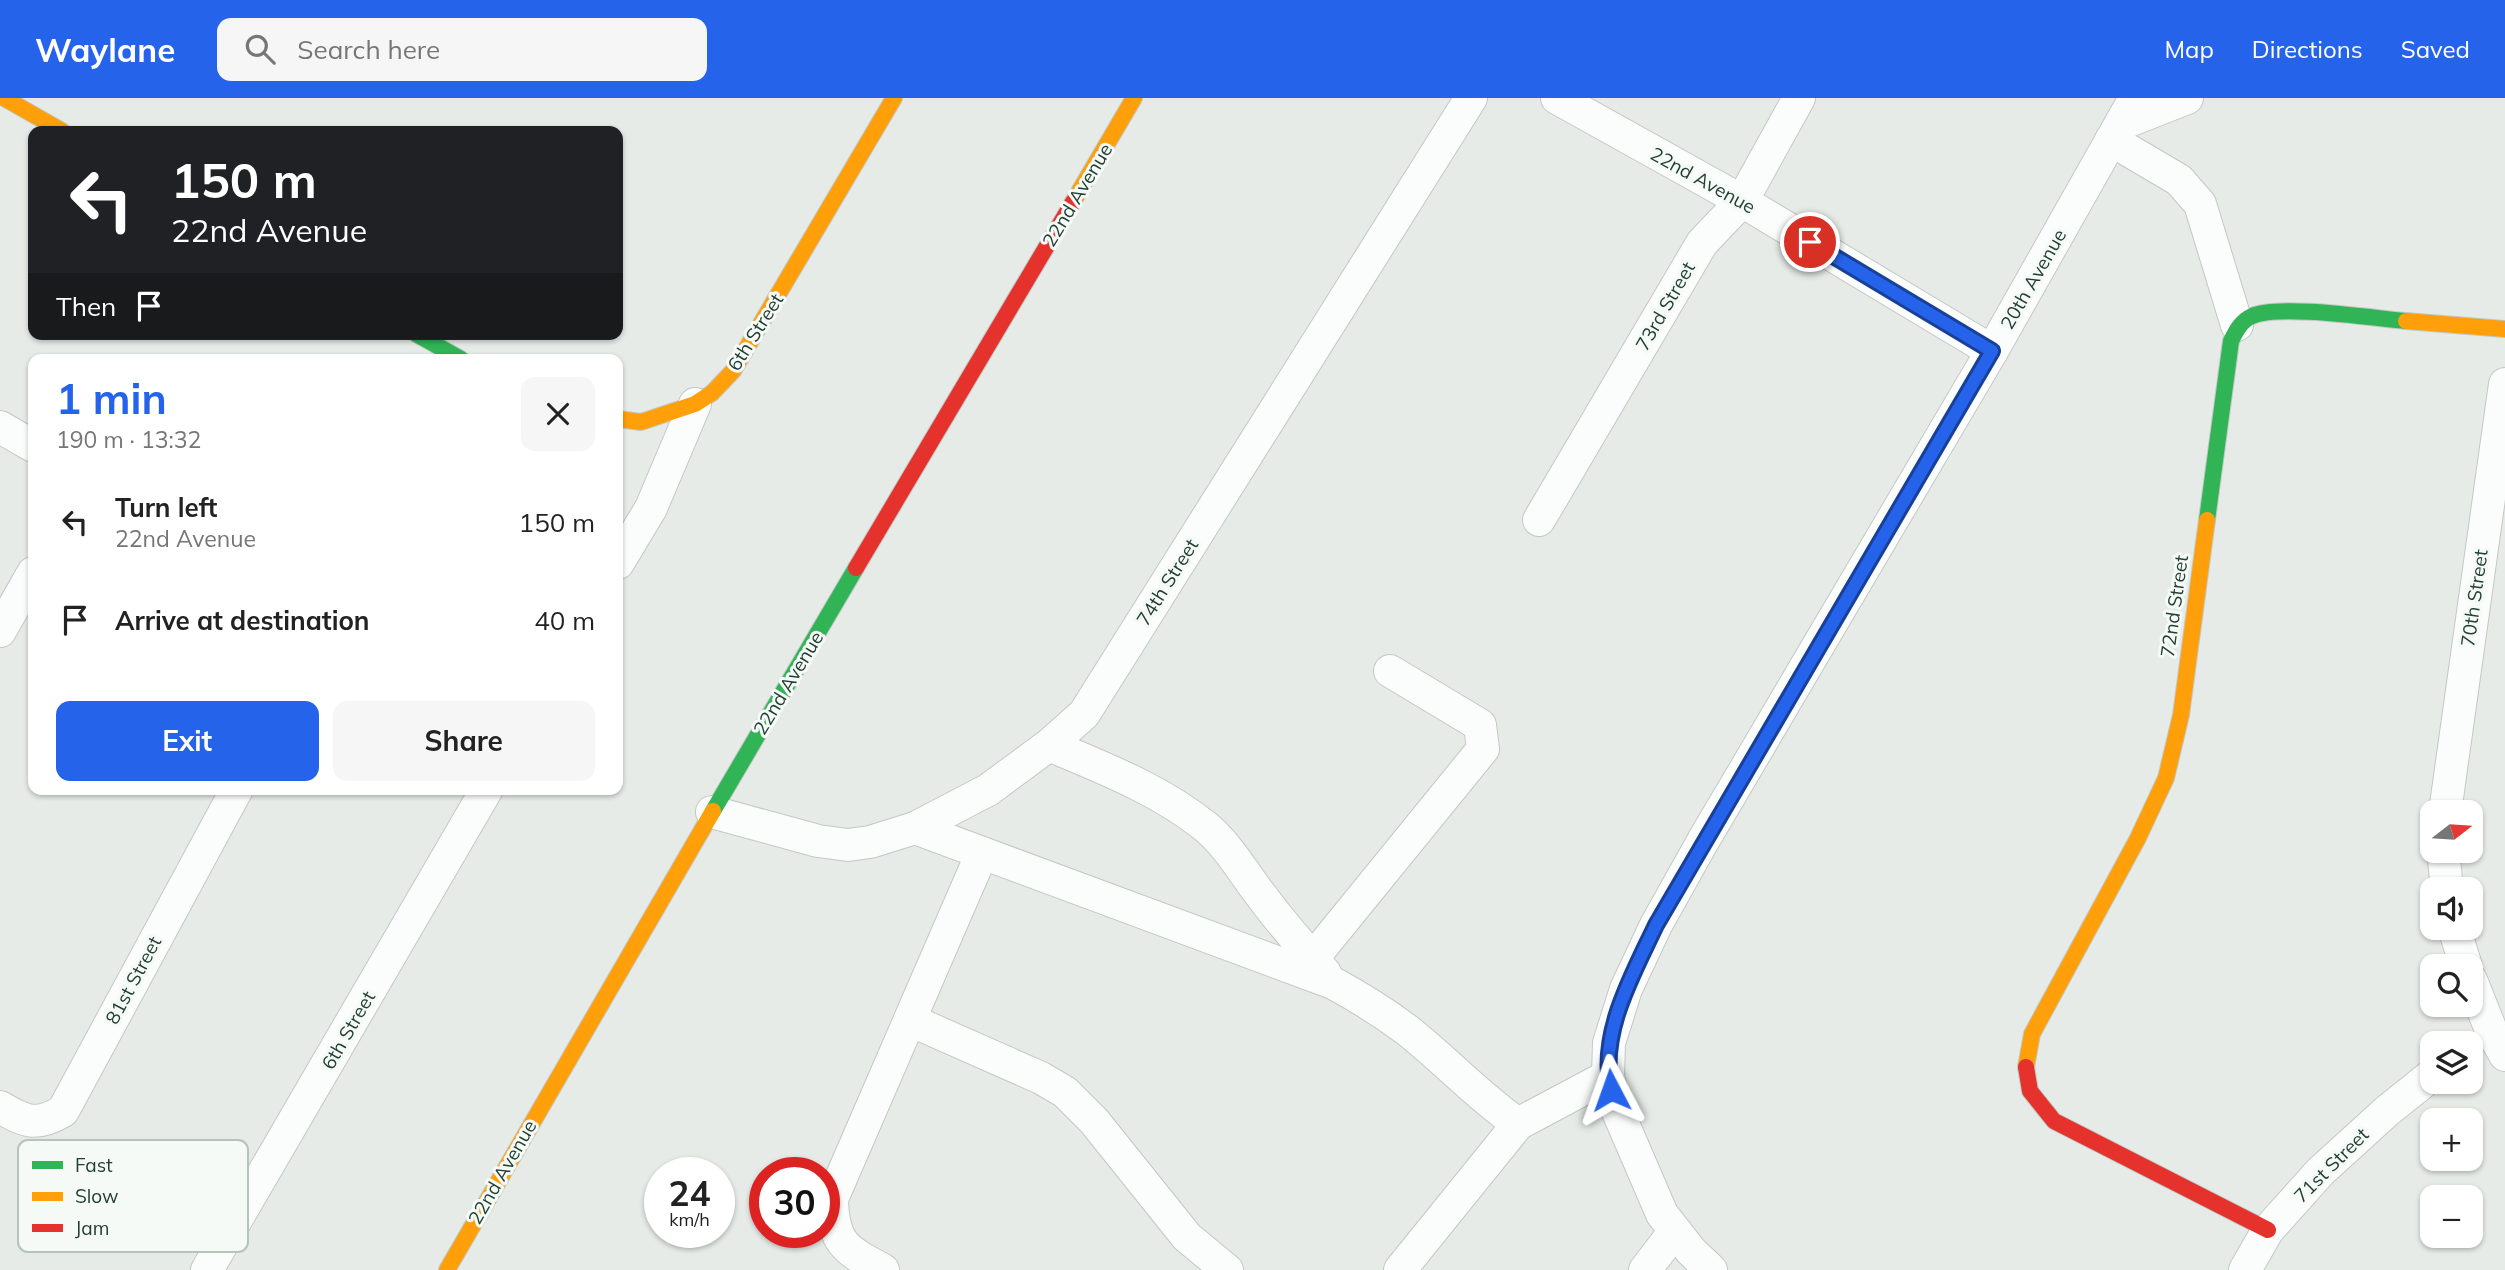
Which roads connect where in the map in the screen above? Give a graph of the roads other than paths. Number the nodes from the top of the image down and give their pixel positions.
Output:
1 (4, 98) edge
2 (894, 98) edge
3 (1134, 98) edge
4 (1471, 98) edge
5 (1557, 98) edge
6 (1799, 98) edge
7 (2187, 98) edge
8 (2122, 121) edge
9 (53, 126) edge
10 (1742, 201) junction
11 (2237, 325) junction
12 (2505, 329) edge
13 (427, 340) edge
14 (1992, 351) junction
15 (452, 354) edge
16 (2505, 384) edge
17 (695, 404) junction
18 (623, 420) edge
19 (0, 427) edge
20 (28, 443) edge
21 (1539, 520) dead end
22 (623, 554) edge
23 (28, 582) edge
24 (0, 631) edge
25 (1390, 671) dead end
26 (1049, 745) junction
27 (234, 795) edge
28 (484, 795) edge
29 (2447, 800) edge
30 (712, 812) junction
31 (915, 828) junction
32 (982, 853) junction
33 (1312, 958) junction
34 (1333, 983) junction
35 (2483, 1012) edge
36 (910, 1020) junction
37 (2493, 1038) edge
38 (1608, 1076) junction
39 (2420, 1085) edge
40 (0, 1107) edge
41 (1518, 1124) junction
42 (248, 1200) edge
43 (2268, 1230) junction
44 (1675, 1231) junction
45 (217, 1252) edge
46 (207, 1270) edge
47 (447, 1270) edge
48 (883, 1270) edge
49 (1227, 1270) edge
50 (1400, 1270) edge
51 (1645, 1270) edge
52 (1711, 1270) edge
53 (2245, 1270) edge

1 - 9 street
2 - 17 street, 6th Street
3 - 30 street, 22nd Avenue
4 - 26 street, 74th Street
5 - 10 street, 22nd Avenue
6 - 10 street, 73rd Street
7 - 8 street
8 - 11 street
8 - 14 street, 20th Avenue
10 - 14 street, 22nd Avenue
10 - 21 street, 73rd Street
11 - 12 street
11 - 43 street, 72nd Street
13 - 15 street
14 - 38 street, 20th Avenue
16 - 29 street, 70th Street
17 - 18 street
17 - 22 street, 6th Street
19 - 20 street
23 - 24 street
25 - 33 street
26 - 31 street, 74th Street
26 - 33 street
27 - 40 street, 81st Street
28 - 42 street, 6th Street
30 - 31 street, 74th Street
30 - 47 street, 22nd Avenue
31 - 32 street
32 - 34 street
32 - 36 street
33 - 34 street
34 - 41 street
35 - 37 street
36 - 48 street
36 - 49 street
38 - 41 street
38 - 44 street, 20th Avenue
39 - 43 street, 71st Street
41 - 50 street
43 - 53 street, 71st Street
44 - 51 street
44 - 52 street, 20th Avenue
45 - 46 street, 6th Street

